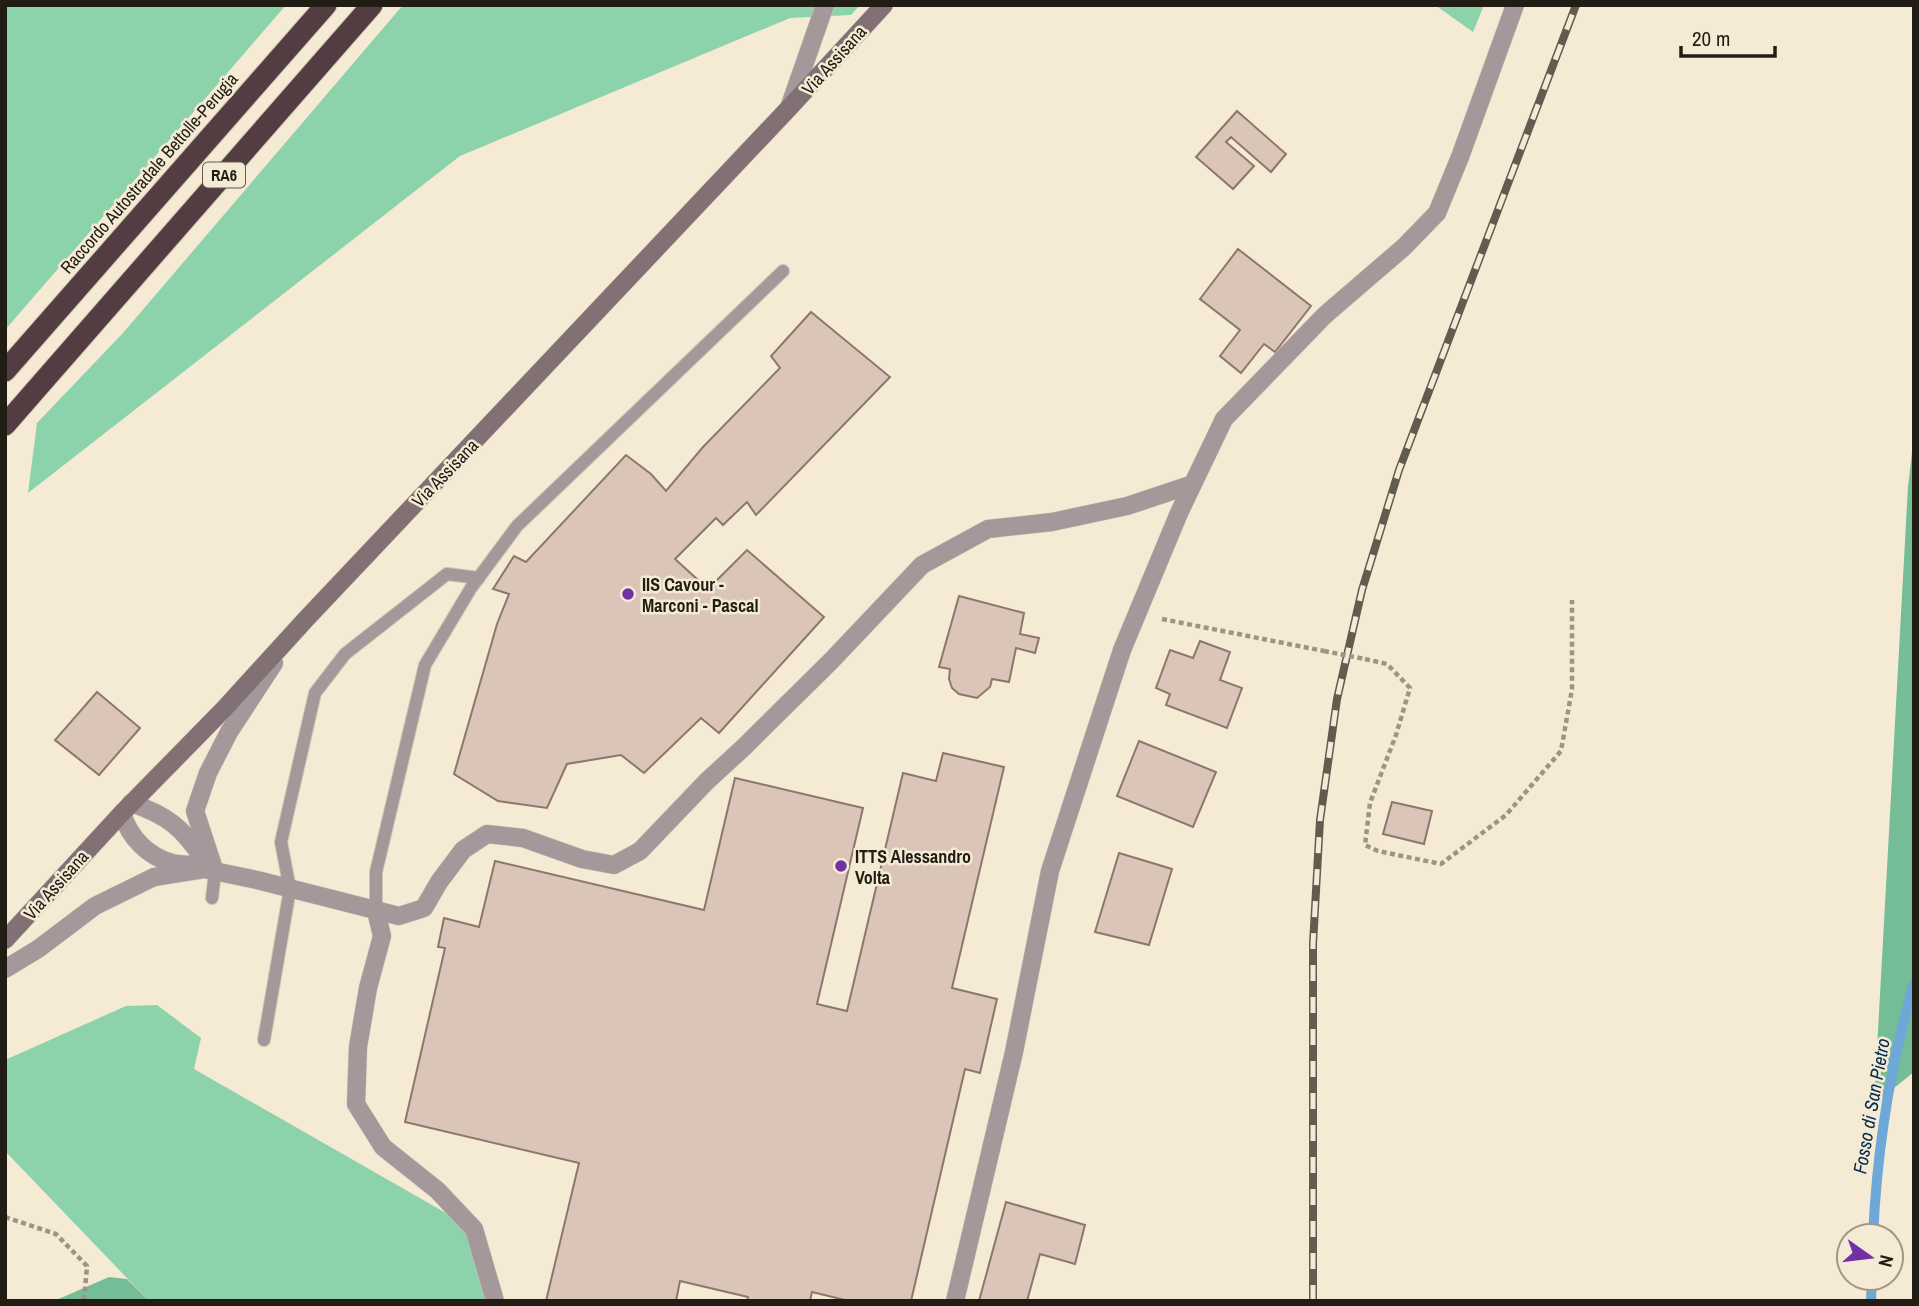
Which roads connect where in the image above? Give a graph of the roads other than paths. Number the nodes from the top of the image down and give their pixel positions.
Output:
1 (326, 5) edge
2 (372, 5) edge
3 (825, 5) edge
4 (884, 5) edge
5 (1515, 5) edge
6 (789, 108) junction
7 (783, 271) dead end
8 (5, 371) edge
9 (5, 425) edge
10 (1193, 484) junction
11 (479, 578) junction
12 (307, 618) junction
13 (127, 808) junction
14 (215, 872) junction
15 (290, 888) junction
16 (212, 898) dead end
17 (376, 911) junction
18 (5, 940) edge
19 (5, 969) edge
20 (264, 1040) dead end
21 (495, 1301) edge
22 (955, 1301) edge

1 - 8 highway, Raccordo Autostradale Bettolle-Perugia / RA6
2 - 9 highway, RA6
3 - 6 street
4 - 6 main road, Via Assisana
5 - 10 street
6 - 12 main road, Via Assisana
7 - 11 lane
10 - 17 street
10 - 22 street
11 - 15 lane
11 - 17 lane
12 - 13 main road, Via Assisana
12 - 14 street
13 - 14 street
13 - 14 street
13 - 18 main road, Via Assisana
14 - 15 street
14 - 16 lane
14 - 19 street
15 - 17 street
15 - 20 lane
17 - 21 street

